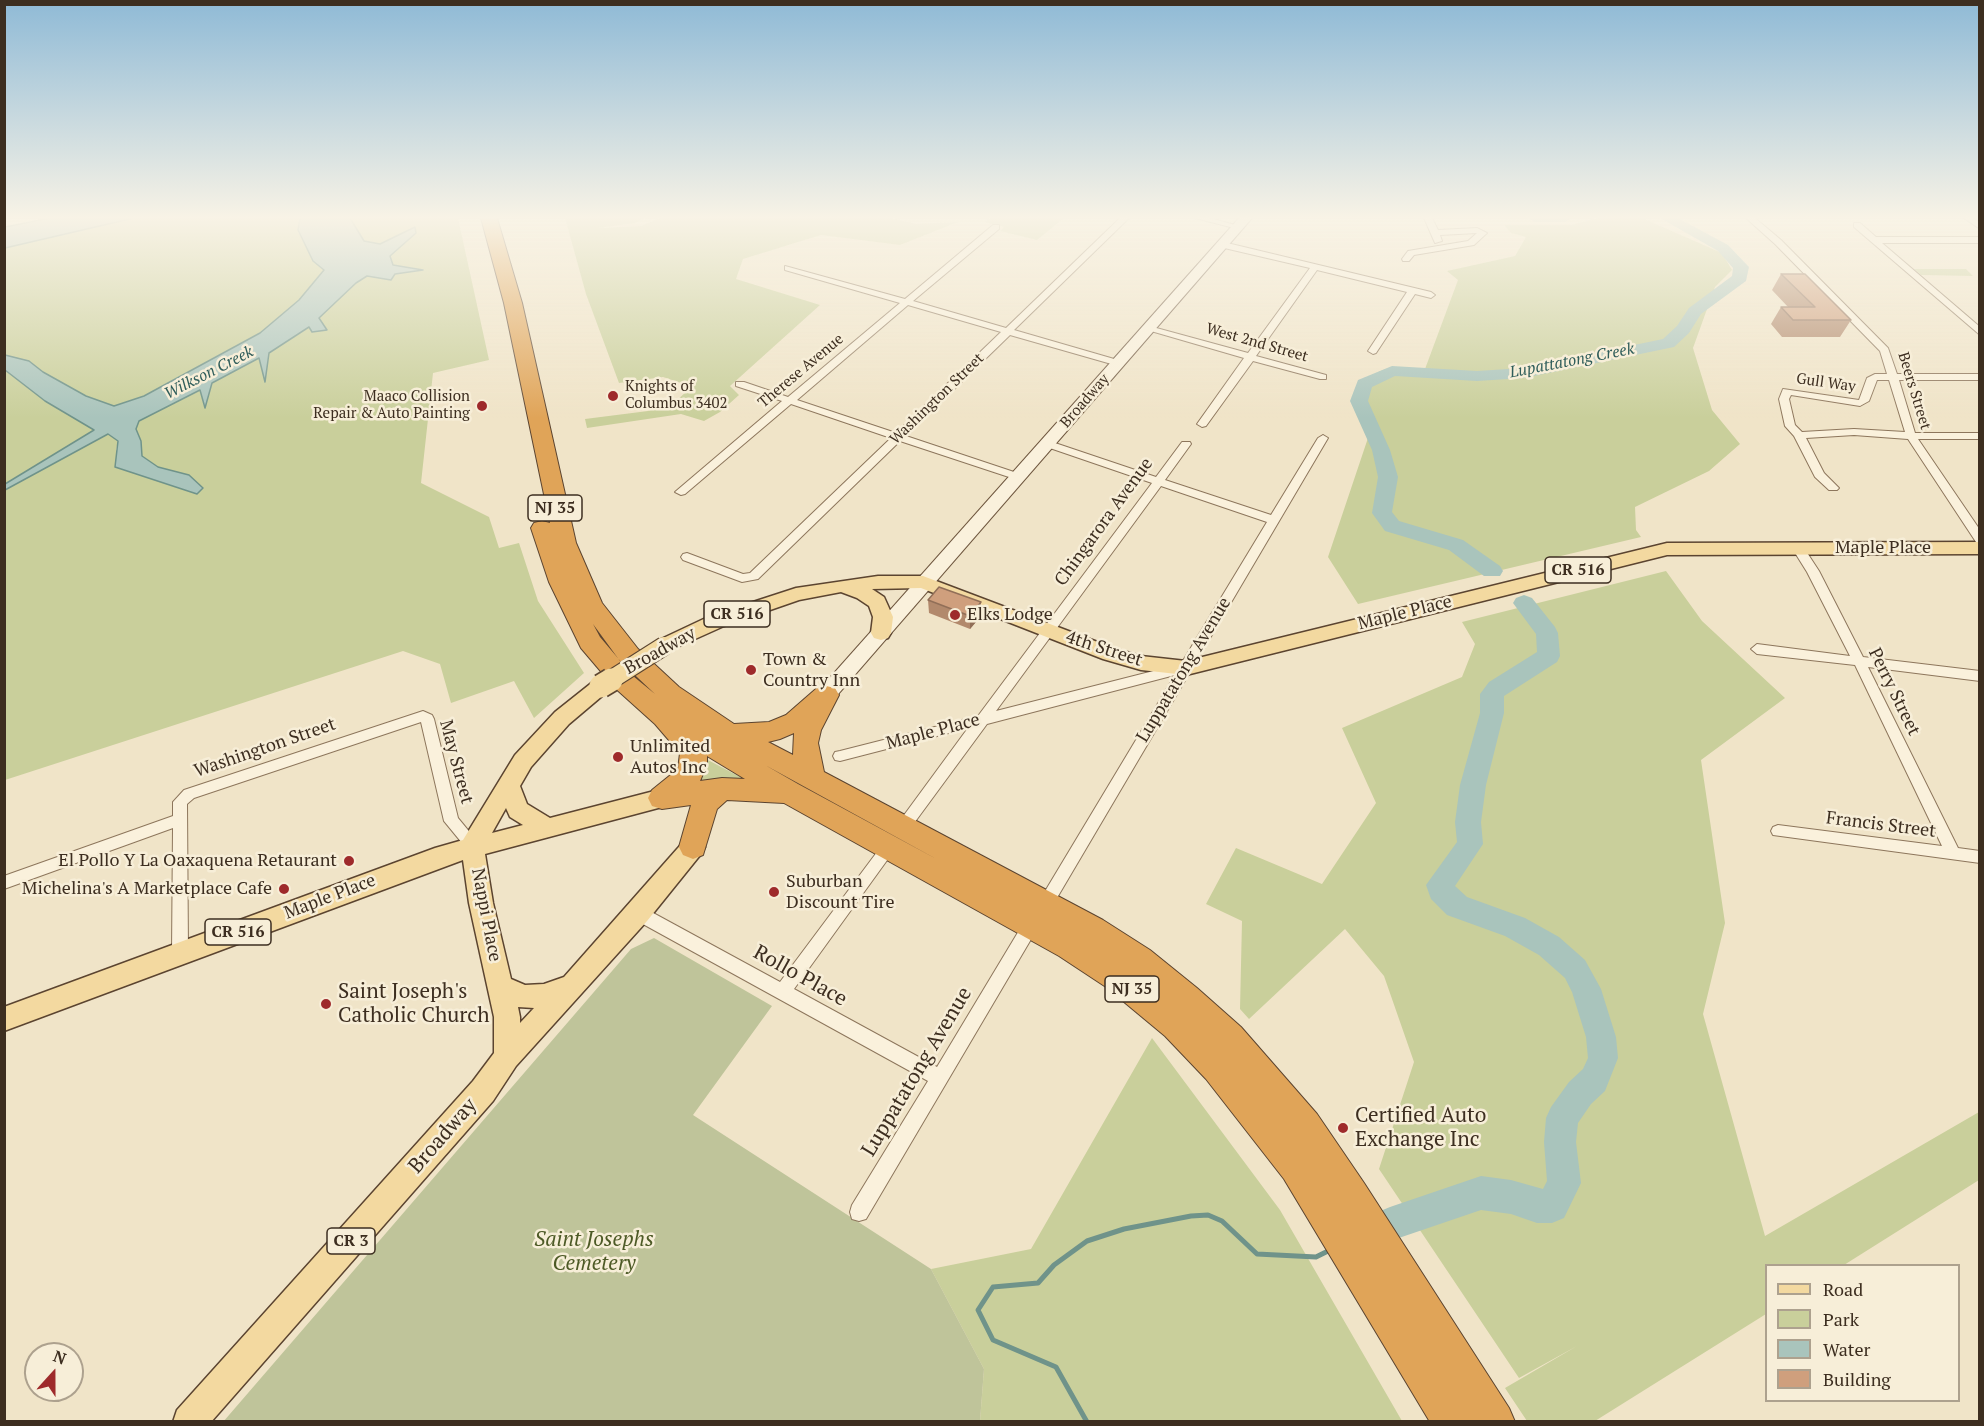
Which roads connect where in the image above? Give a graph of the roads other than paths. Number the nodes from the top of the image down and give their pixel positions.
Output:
1 (493, 285) edge
2 (508, 285) edge
3 (846, 285) edge
4 (928, 285) edge
5 (1056, 285) edge
6 (1188, 285) edge
7 (1302, 285) edge
8 (1386, 285) edge
9 (1819, 285) edge
10 (1926, 285) edge
11 (1412, 291) junction
12 (1431, 295) dead end
13 (907, 302) junction
14 (1149, 329) junction
15 (1008, 331) junction
16 (1980, 332) edge
17 (1373, 351) dead end
18 (1250, 357) junction
19 (1118, 363) junction
20 (1323, 377) dead end
21 (1895, 377) junction
22 (1980, 377) edge
23 (740, 384) dead end
24 (790, 400) junction
25 (1202, 424) dead end
26 (1799, 435) junction
27 (898, 436) junction
28 (1911, 436) junction
29 (1980, 436) edge
30 (1323, 438) dead end
31 (1048, 444) junction
32 (1186, 444) dead end
33 (1019, 477) junction
34 (1159, 481) junction
35 (1833, 488) dead end
36 (681, 492) dead end
37 (1274, 520) junction
38 (1980, 539) edge
39 (1798, 548) junction
40 (1980, 548) edge
41 (687, 557) dead end
42 (923, 582) junction
43 (839, 586) junction
44 (1048, 631) junction
45 (880, 633) junction
46 (1757, 649) dead end
47 (1859, 661) junction
48 (1186, 668) junction
49 (1980, 675) edge
50 (826, 695) junction
51 (423, 716) joint
52 (664, 717) junction
53 (984, 718) junction
54 (732, 734) junction
55 (840, 756) dead end
56 (508, 784) junction
57 (800, 785) junction
58 (722, 789) junction
59 (662, 798) junction
60 (179, 820) junction
61 (546, 827) junction
62 (1778, 831) dead end
63 (896, 837) junction
64 (472, 845) junction
65 (693, 847) joint
66 (1953, 853) junction
67 (1980, 857) edge
68 (4, 883) edge
69 (638, 913) junction
70 (1039, 914) junction
71 (180, 953) junction
72 (500, 986) junction
73 (571, 986) junction
74 (782, 992) junction
75 (4, 1019) edge
76 (507, 1057) junction
77 (940, 1078) junction
78 (859, 1212) dead end
79 (189, 1422) edge
80 (1453, 1422) edge
81 (1495, 1422) edge

1 - 52 highway, NJ 35
2 - 54 highway, NJ 35
3 - 13 street
4 - 13 street, Therese Avenue
5 - 15 street, Washington Street
6 - 14 main road, Broadway
7 - 18 street
8 - 11 street
9 - 21 street, Beers Street
10 - 16 street
11 - 12 street
11 - 17 street
13 - 15 street
13 - 24 street, Therese Avenue
14 - 18 street, West 2nd Street
14 - 19 main road, Broadway
15 - 19 street
15 - 27 street, Washington Street
18 - 20 street, West 2nd Street
18 - 25 street
19 - 31 main road, Broadway
21 - 22 street
21 - 26 street, Gull Way
21 - 28 street, Beers Street
23 - 24 street
24 - 27 street
24 - 36 street, Therese Avenue
26 - 28 street
26 - 35 street
27 - 33 street
27 - 41 street, Washington Street
28 - 29 street
28 - 38 street, Beers Street
30 - 37 street, Luppatatong Avenue
31 - 33 main road, Broadway
31 - 34 street
32 - 34 street, Chingarora Avenue
33 - 42 main road, Broadway
34 - 37 street
34 - 44 street, Chingarora Avenue
37 - 48 street, Luppatatong Avenue
39 - 40 main road, Maple Place / CR 516
39 - 47 street, Perry Street
39 - 48 main road, Maple Place / CR 516
42 - 43 main road, Broadway / CR 516
42 - 44 main road, 4th Street / CR 516
42 - 45 main road, Broadway
43 - 45 main road
43 - 56 main road, Broadway / CR 516, bridge
44 - 48 main road, 4th Street / CR 516
44 - 53 street, Chingarora Avenue
45 - 50 main road, Broadway
46 - 47 street
47 - 49 street
47 - 66 street, Perry Street
48 - 53 street, Maple Place
48 - 70 street, Luppatatong Avenue
50 - 54 highway
50 - 57 highway
51 - 60 street, Washington Street
51 - 64 street, May Street
52 - 57 highway, NJ 35
52 - 59 highway
53 - 55 street, Maple Place
53 - 63 street, Chingarora Avenue
54 - 57 highway, NJ 35
56 - 61 main road
56 - 64 main road, Broadway / CR 516
57 - 58 highway
57 - 63 highway, NJ 35
58 - 59 highway
58 - 65 highway
59 - 61 main road, Maple Place
60 - 68 street
60 - 71 street
61 - 64 main road, Maple Place
62 - 66 street, Francis Street
63 - 70 highway, NJ 35
63 - 74 street, Chingarora Avenue
64 - 71 main road, Maple Place / CR 516
64 - 72 main road, Nappi Place
65 - 69 main road, Broadway
66 - 67 street, Francis Street
69 - 73 main road, Broadway
69 - 74 street, Rollo Place
70 - 77 street, Luppatatong Avenue
70 - 80 highway, NJ 35
70 - 81 highway, NJ 35
71 - 75 main road, Maple Place / CR 516
72 - 73 main road
72 - 76 main road, Nappi Place
73 - 76 main road, Broadway
74 - 77 street, Rollo Place
76 - 79 main road, Broadway / CR 3
77 - 78 street, Luppatatong Avenue

